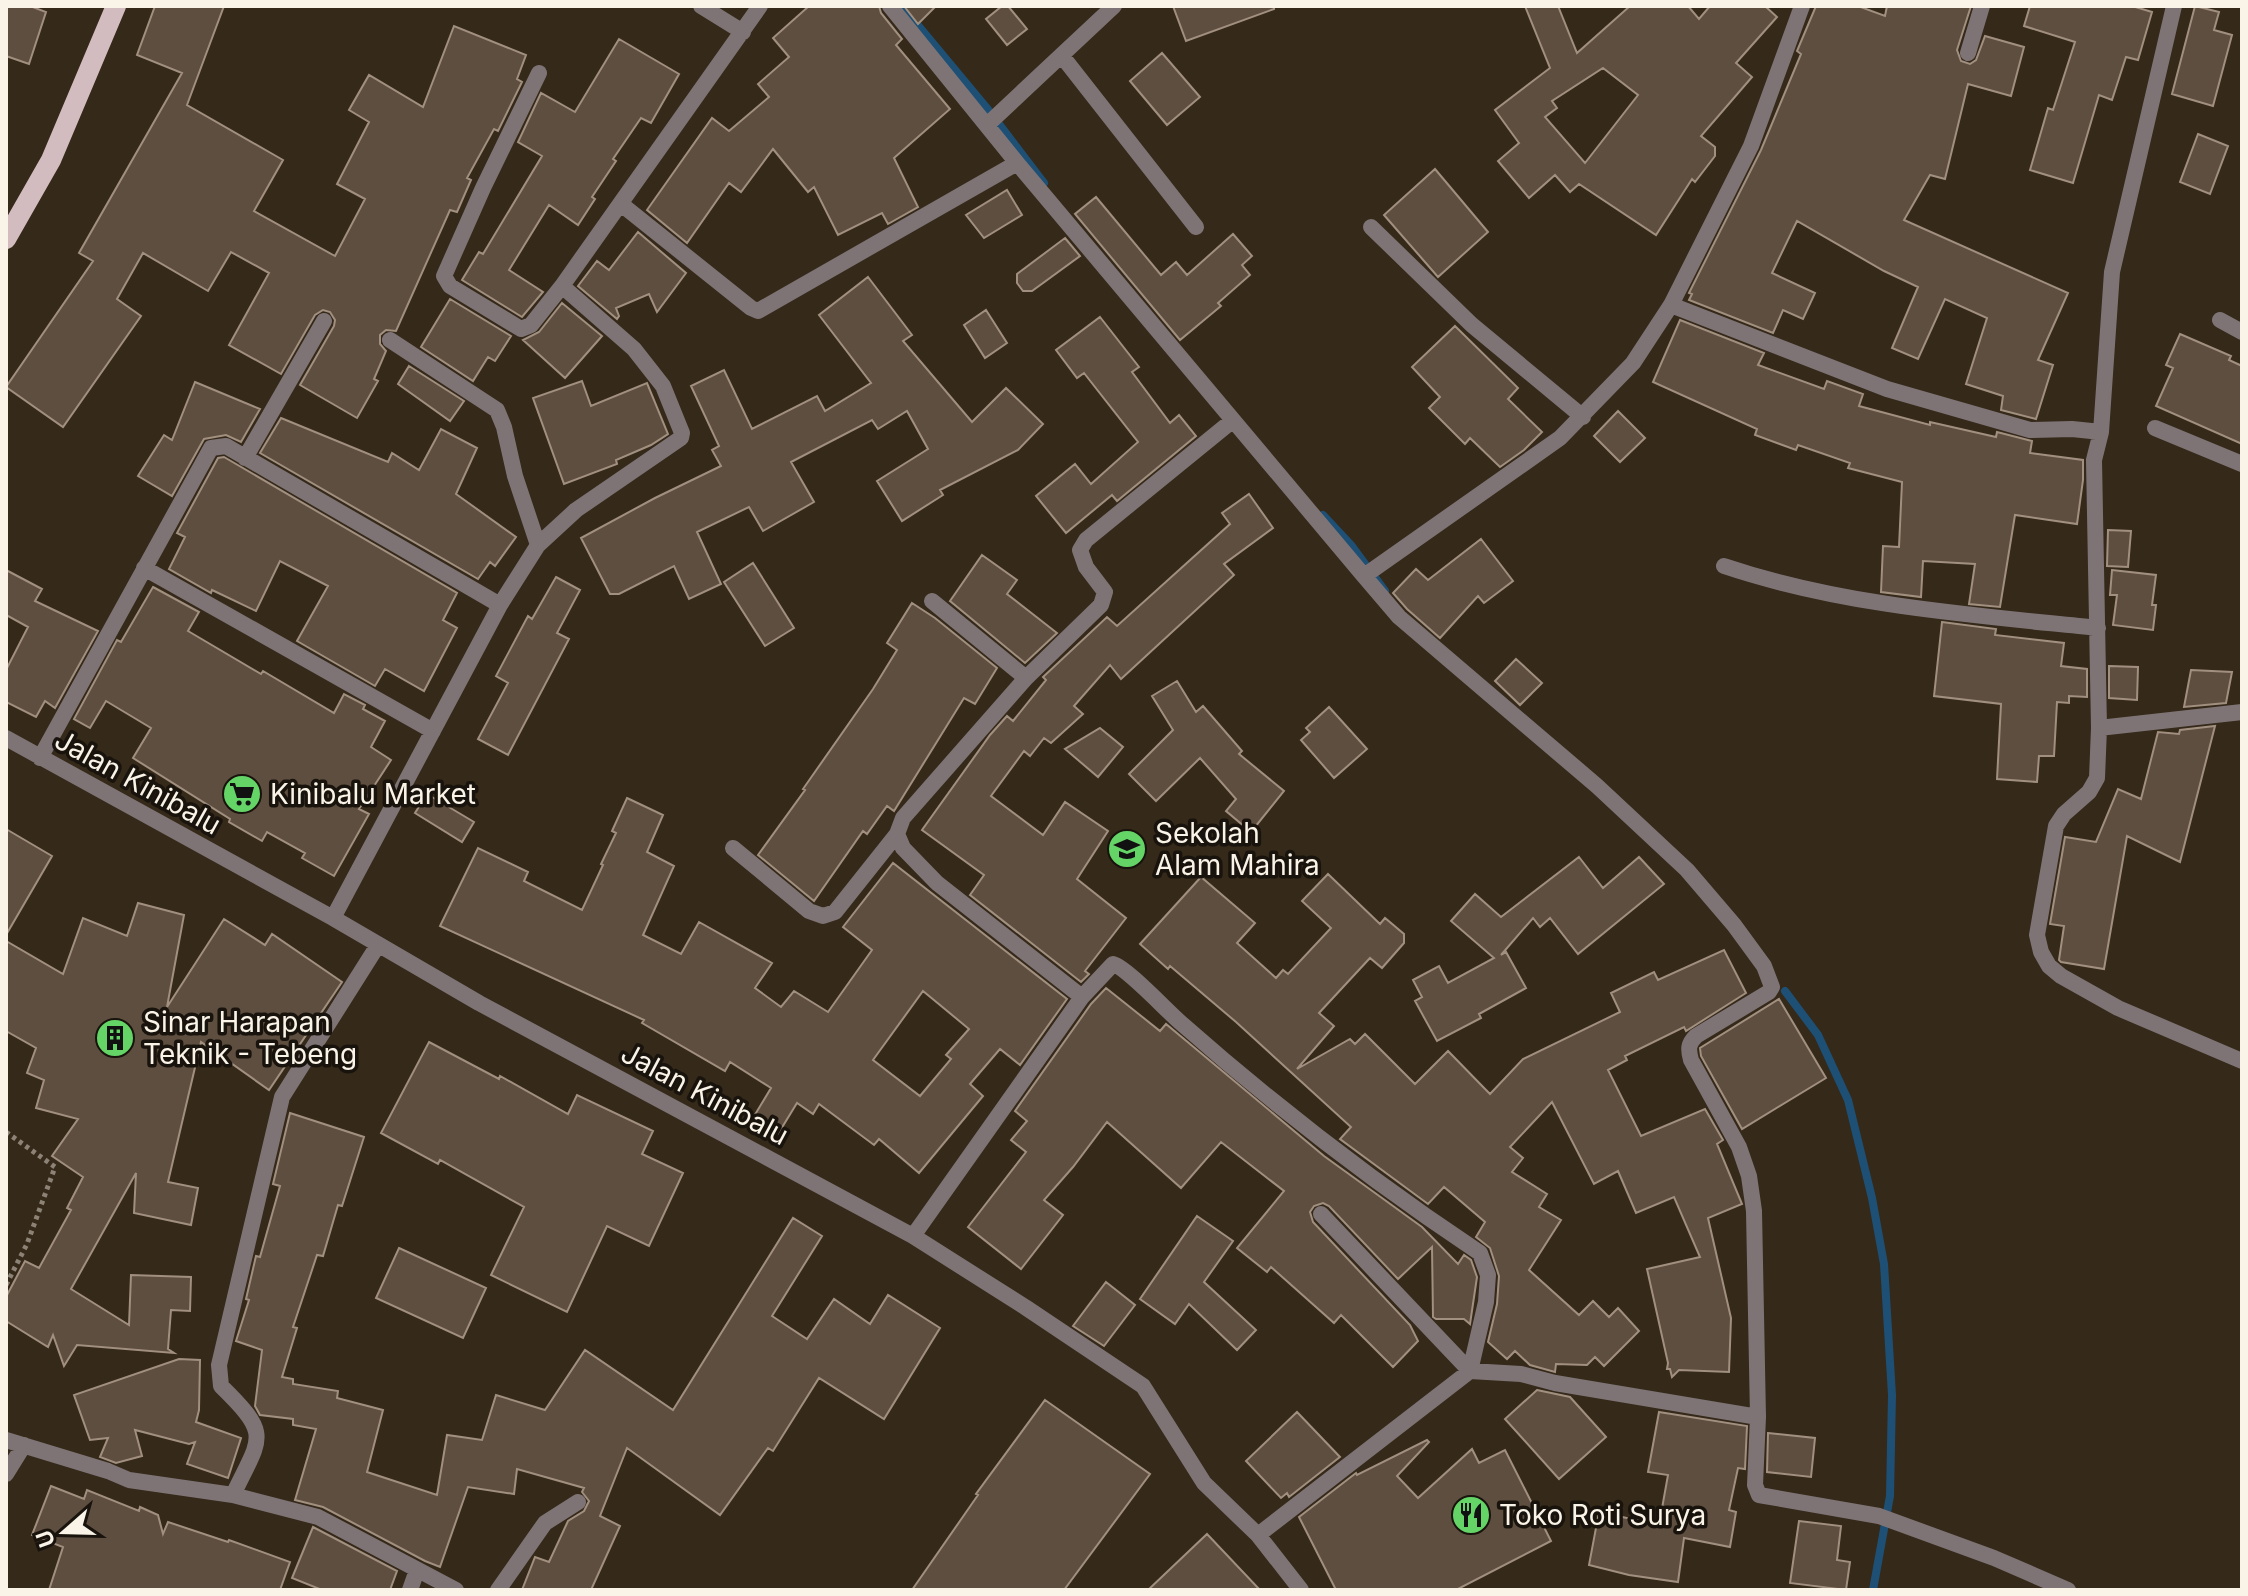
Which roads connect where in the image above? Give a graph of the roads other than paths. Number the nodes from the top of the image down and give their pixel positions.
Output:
1 (116, 6) edge
2 (701, 6) edge
3 (760, 6) edge
4 (890, 6) edge
5 (1114, 6) edge
6 (1802, 6) edge
7 (1982, 6) edge
8 (2174, 6) edge
9 (743, 32) junction
10 (1968, 53) dead end
11 (1062, 56) junction
12 (539, 73) dead end
13 (992, 120) junction
14 (1017, 163) junction
15 (621, 204) junction
16 (1196, 227) dead end
17 (1371, 227) dead end
18 (6, 239) edge
19 (562, 286) junction
20 (1671, 305) junction
21 (2220, 320) dead end
22 (324, 321) dead end
23 (2242, 332) edge
24 (390, 340) dead end
25 (1583, 417) junction
26 (1232, 421) junction
27 (2155, 428) dead end
28 (2101, 432) junction
29 (245, 458) junction
30 (2242, 464) edge
31 (538, 545) junction
32 (1724, 566) dead end
33 (144, 568) junction
34 (1371, 572) junction
35 (932, 601) dead end
36 (500, 605) junction
37 (2098, 628) junction
38 (1026, 678) junction
39 (2242, 712) edge
40 (2099, 728) junction
41 (433, 731) junction
42 (6, 738) edge
43 (40, 758) junction
44 (897, 834) junction
45 (733, 848) dead end
46 (333, 918) junction
47 (378, 945) junction
48 (1082, 997) junction
49 (2242, 1061) edge
50 (1321, 1214) dead end
51 (913, 1236) junction
52 (1470, 1371) junction
53 (1758, 1417) junction
54 (6, 1440) edge
55 (24, 1445) junction
56 (6, 1474) edge
57 (233, 1495) junction
58 (578, 1502) dead end
59 (1258, 1535) junction
60 (417, 1570) junction
61 (410, 1590) edge
62 (456, 1590) edge
63 (498, 1590) edge
64 (1301, 1590) edge
65 (2068, 1590) edge

1 - 18 main road
2 - 9 street
3 - 9 street
4 - 13 street
5 - 11 street
6 - 20 street
7 - 10 street
8 - 28 street
9 - 15 street
11 - 13 street
11 - 16 street
12 - 19 street
13 - 14 street
14 - 15 street
14 - 26 street
15 - 19 street
17 - 25 street
19 - 31 street
20 - 25 street
20 - 28 street
21 - 23 street
22 - 29 street
24 - 31 street
25 - 34 street
26 - 34 street
26 - 38 street
27 - 30 street
28 - 37 street
29 - 33 street
29 - 36 street
31 - 36 street
32 - 37 street
33 - 41 street
33 - 43 street
34 - 53 street
35 - 38 street
36 - 41 street
37 - 40 street
38 - 44 street
39 - 40 street
40 - 49 street
41 - 46 street
42 - 43 street, Jalan Kinibalu
43 - 46 street, Jalan Kinibalu
44 - 45 street
44 - 48 street
46 - 47 street, Jalan Kinibalu
47 - 51 street, Jalan Kinibalu
47 - 57 street
48 - 51 street
48 - 52 street
50 - 52 street
51 - 59 street, Jalan Kinibalu
52 - 53 street
52 - 59 street
53 - 65 street
54 - 55 street
55 - 56 street
55 - 57 street
57 - 60 street
58 - 63 street
59 - 64 street, Jalan Kinibalu
60 - 61 street
60 - 62 street

